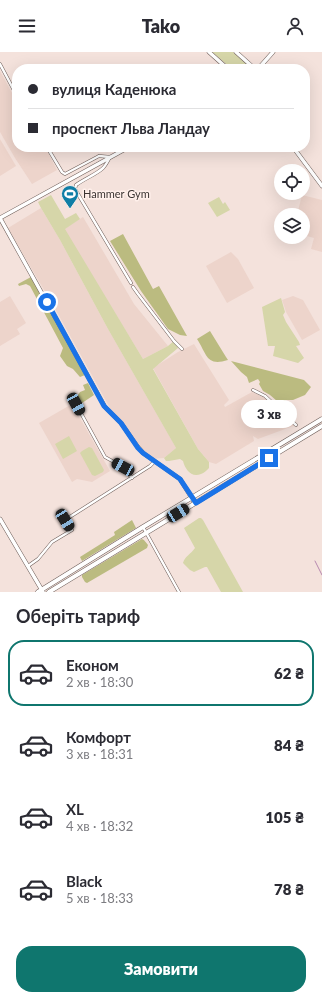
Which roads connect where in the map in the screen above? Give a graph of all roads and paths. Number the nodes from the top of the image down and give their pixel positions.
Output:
1 (209, 52) edge
2 (236, 52) edge
3 (273, 52) edge
4 (0, 64) edge
5 (222, 64) edge
6 (250, 64) edge
7 (261, 64) edge
8 (12, 87) edge
9 (50, 152) edge
10 (120, 152) edge
11 (297, 152) edge
12 (99, 156) junction
13 (110, 157) junction
14 (103, 161) junction
15 (105, 167) junction
16 (322, 186) edge
17 (0, 218) edge
18 (131, 283) dead end
19 (133, 287) dead end
20 (182, 349) dead end
21 (253, 390) dead end
22 (76, 404) dead end
23 (322, 419) edge
24 (296, 425) dead end
25 (322, 426) edge
26 (265, 453) junction
27 (269, 458) junction
28 (154, 462) junction
29 (132, 478) junction
30 (192, 498) junction
31 (196, 503) junction
32 (0, 519) edge
33 (143, 527) junction
34 (146, 533) junction
35 (28, 566) junction
36 (50, 585) junction
37 (41, 591) edge
38 (51, 591) edge
39 (179, 592) edge

1 - 5 street
2 - 6 street
3 - 7 street
4 - 8 street
9 - 12 street
10 - 13 street
11 - 16 street
12 - 13 street
12 - 14 street
13 - 14 street
13 - 15 street
14 - 15 street
14 - 17 street
15 - 18 street
17 - 28 street
19 - 20 street
21 - 24 street
22 - 29 street
23 - 26 main road
25 - 27 main road
26 - 27 main road
26 - 30 main road
27 - 31 main road
28 - 29 street
28 - 30 street
29 - 35 street
30 - 31 street
30 - 33 main road
31 - 34 main road
32 - 35 street
33 - 34 street
33 - 36 main road
34 - 38 main road
34 - 39 street
35 - 37 street
36 - 37 main road
36 - 38 main road

